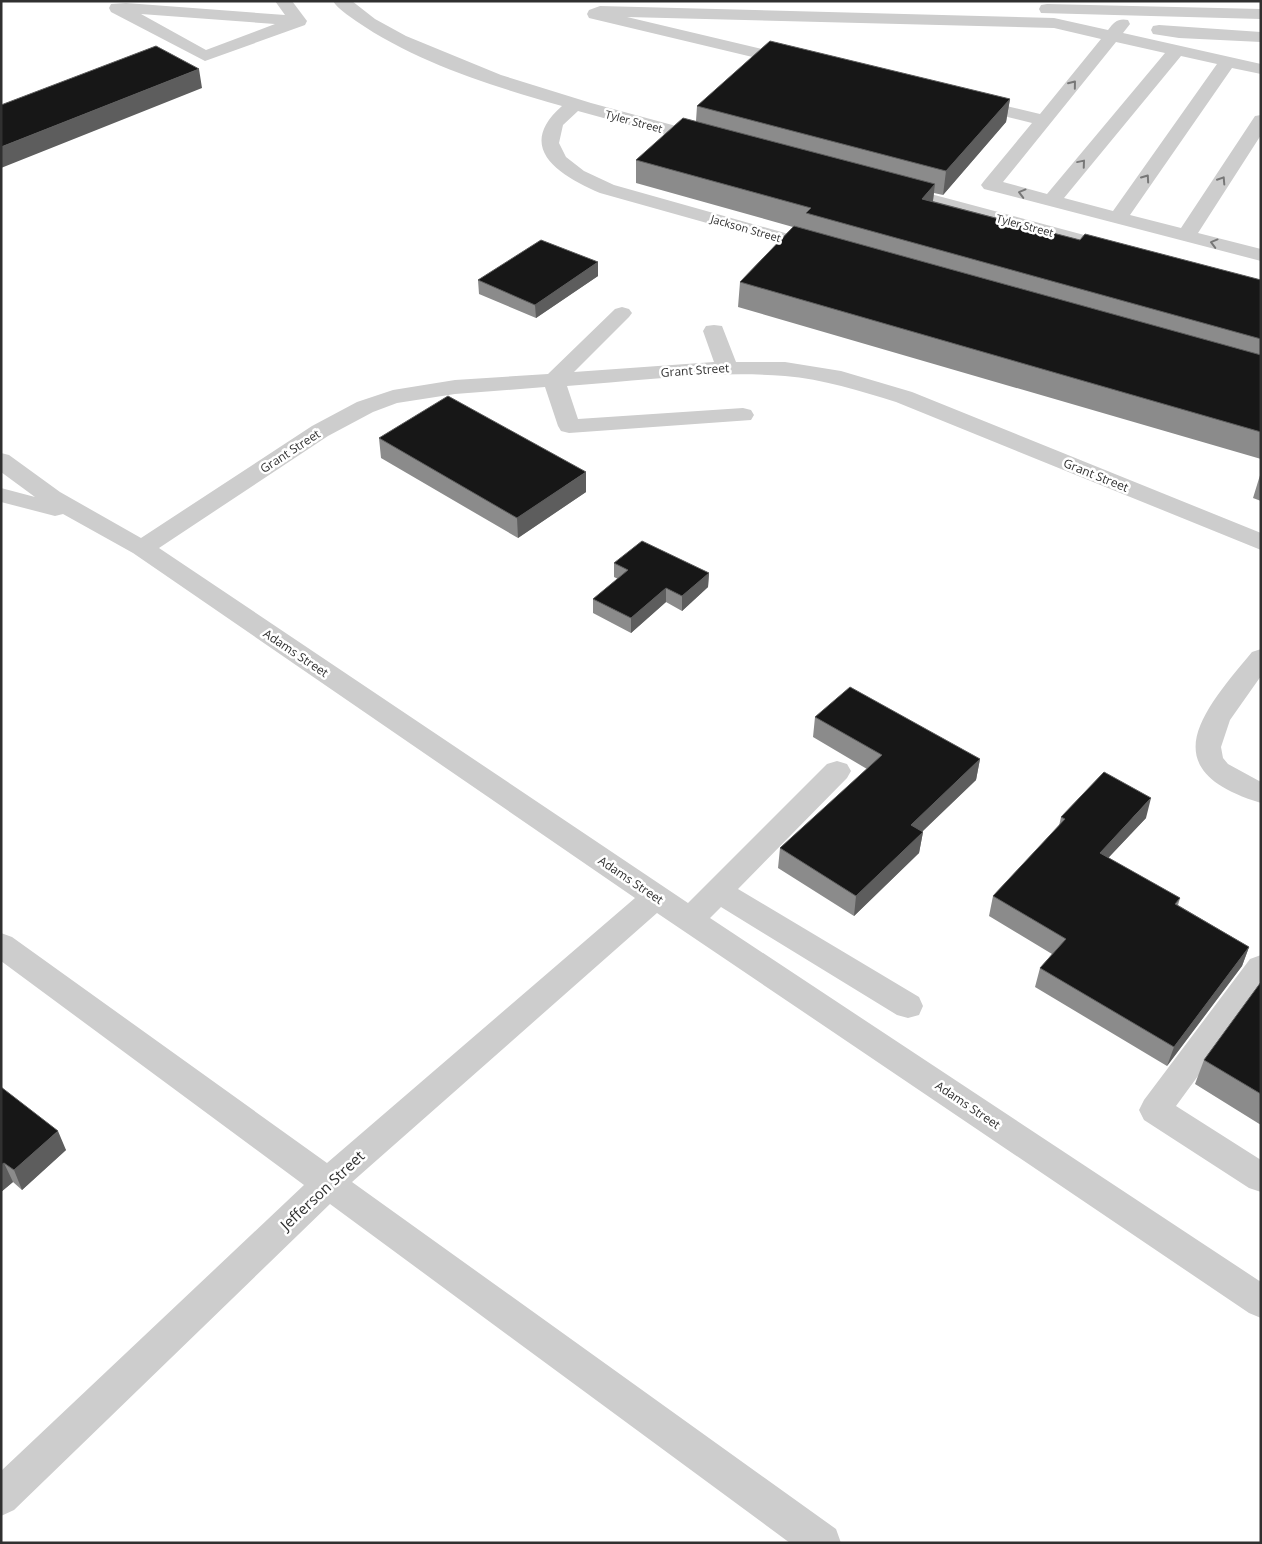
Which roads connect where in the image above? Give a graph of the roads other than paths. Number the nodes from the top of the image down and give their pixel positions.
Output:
1 (282, 1) edge
2 (342, 1) edge
3 (716, 1) edge
4 (1096, 10) junction
5 (1261, 14) edge
6 (298, 21) junction
7 (1118, 28) junction
8 (1261, 37) edge
9 (1177, 50) junction
10 (1228, 61) junction
11 (806, 64) edge
12 (1261, 69) edge
13 (958, 100) edge
14 (574, 105) junction
15 (1044, 120) junction
16 (1261, 120) edge
17 (727, 146) edge
18 (881, 187) edge
19 (1051, 201) junction
20 (1118, 218) junction
21 (1186, 236) junction
22 (1120, 251) edge
23 (1259, 252) edge
24 (838, 254) edge
25 (622, 313) dead end
26 (714, 331) dead end
27 (726, 368) junction
28 (554, 380) junction
29 (742, 415) dead end
30 (1, 460) edge
31 (1, 495) edge
32 (79, 516) junction
33 (1261, 542) edge
34 (142, 548) junction
35 (1261, 658) edge
36 (837, 771) dead end
37 (1261, 793) edge
38 (718, 891) junction
39 (656, 897) junction
40 (690, 920) junction
41 (1, 946) edge
42 (1261, 967) edge
43 (908, 1006) dead end
44 (1261, 1178) edge
45 (328, 1183) junction
46 (1261, 1302) edge
47 (1, 1497) edge
48 (822, 1543) edge

1 - 6 street
2 - 14 street, Tyler Street
3 - 4 street
4 - 5 street
4 - 7 street
6 - 6 street
7 - 8 street
7 - 9 street
7 - 11 street
15 -> 7 street
9 - 10 street
19 -> 9 street
10 - 12 street
20 -> 10 street
13 - 15 street
14 - 17 street, Tyler Street
14 - 24 street, Jackson Street
19 -> 15 street
21 -> 16 street
18 - 22 street, Tyler Street
19 - 20 street
20 - 21 street
23 -> 21 street
25 - 28 street
26 - 27 street
27 - 28 street, Grant Street
27 - 33 street, Grant Street
28 - 29 street
28 - 34 street, Grant Street
30 - 32 street, Adams Street
31 - 32 street
32 - 34 street, Adams Street
34 - 39 street, Adams Street
35 - 37 street
36 - 38 street
38 - 40 street
38 - 43 street
39 - 40 street, Adams Street
39 - 45 street, Jefferson Street
40 - 46 street, Adams Street
41 - 45 street
42 - 44 street
45 - 47 street, Jefferson Street
45 - 48 street

